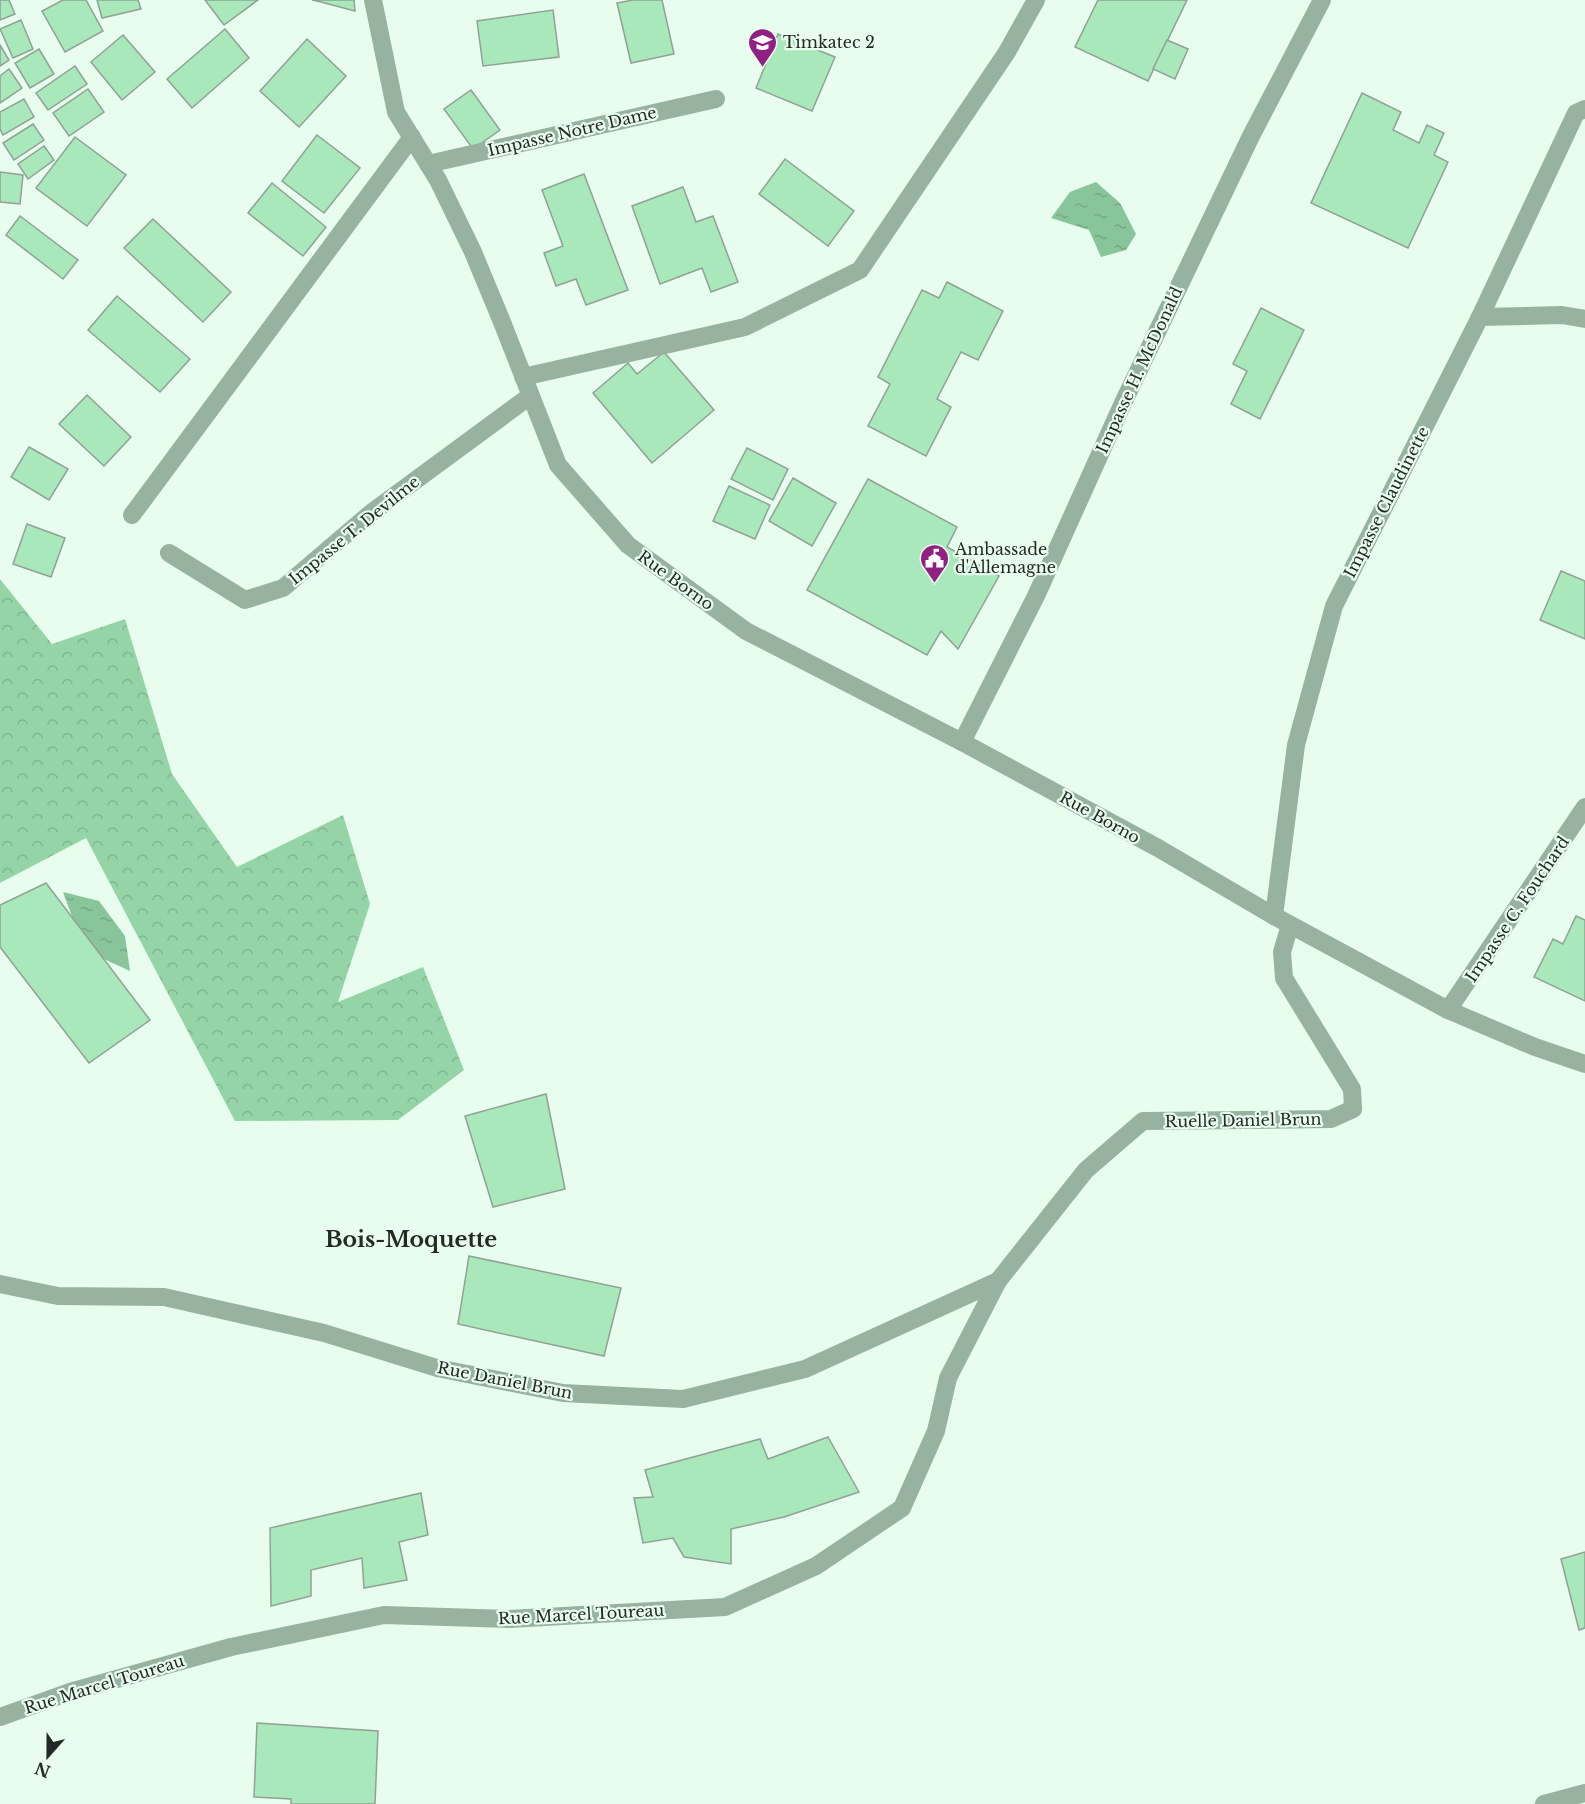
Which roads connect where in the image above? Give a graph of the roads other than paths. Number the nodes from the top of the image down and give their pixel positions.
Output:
1 (373, 0) edge
2 (1036, 0) edge
3 (1322, 0) edge
4 (716, 99) dead end
5 (1581, 111) edge
6 (412, 137) junction
7 (428, 164) junction
8 (1480, 317) junction
9 (1585, 319) edge
10 (523, 377) junction
11 (530, 396) junction
12 (132, 515) dead end
13 (169, 553) dead end
14 (962, 742) junction
15 (1585, 807) edge
16 (1282, 920) junction
17 (1448, 1010) junction
18 (1585, 1064) edge
19 (998, 1281) junction
20 (0, 1284) edge
21 (0, 1717) edge
22 (1585, 1792) edge
23 (1544, 1804) edge

1 - 6 street, Rue Borno
2 - 10 street
3 - 14 street, Impasse H. McDonald
4 - 7 street, Impasse Notre Dame
5 - 8 street, Impasse Claudinette
6 - 7 street, Rue Borno
6 - 12 street
7 - 10 street, Rue Borno
8 - 9 street
8 - 16 street, Impasse Claudinette
10 - 11 street, Rue Borno
11 - 13 street, Impasse T. Devilme
11 - 14 street, Rue Borno
14 - 16 street, Rue Borno
15 - 17 street, Impasse C. Fouchard
16 - 17 street, Rue Borno
16 - 19 street, Ruelle Daniel Brun
17 - 18 street, Rue Borno
19 - 20 street, Rue Daniel Brun
19 - 21 street, Rue Marcel Toureau
22 - 23 street

